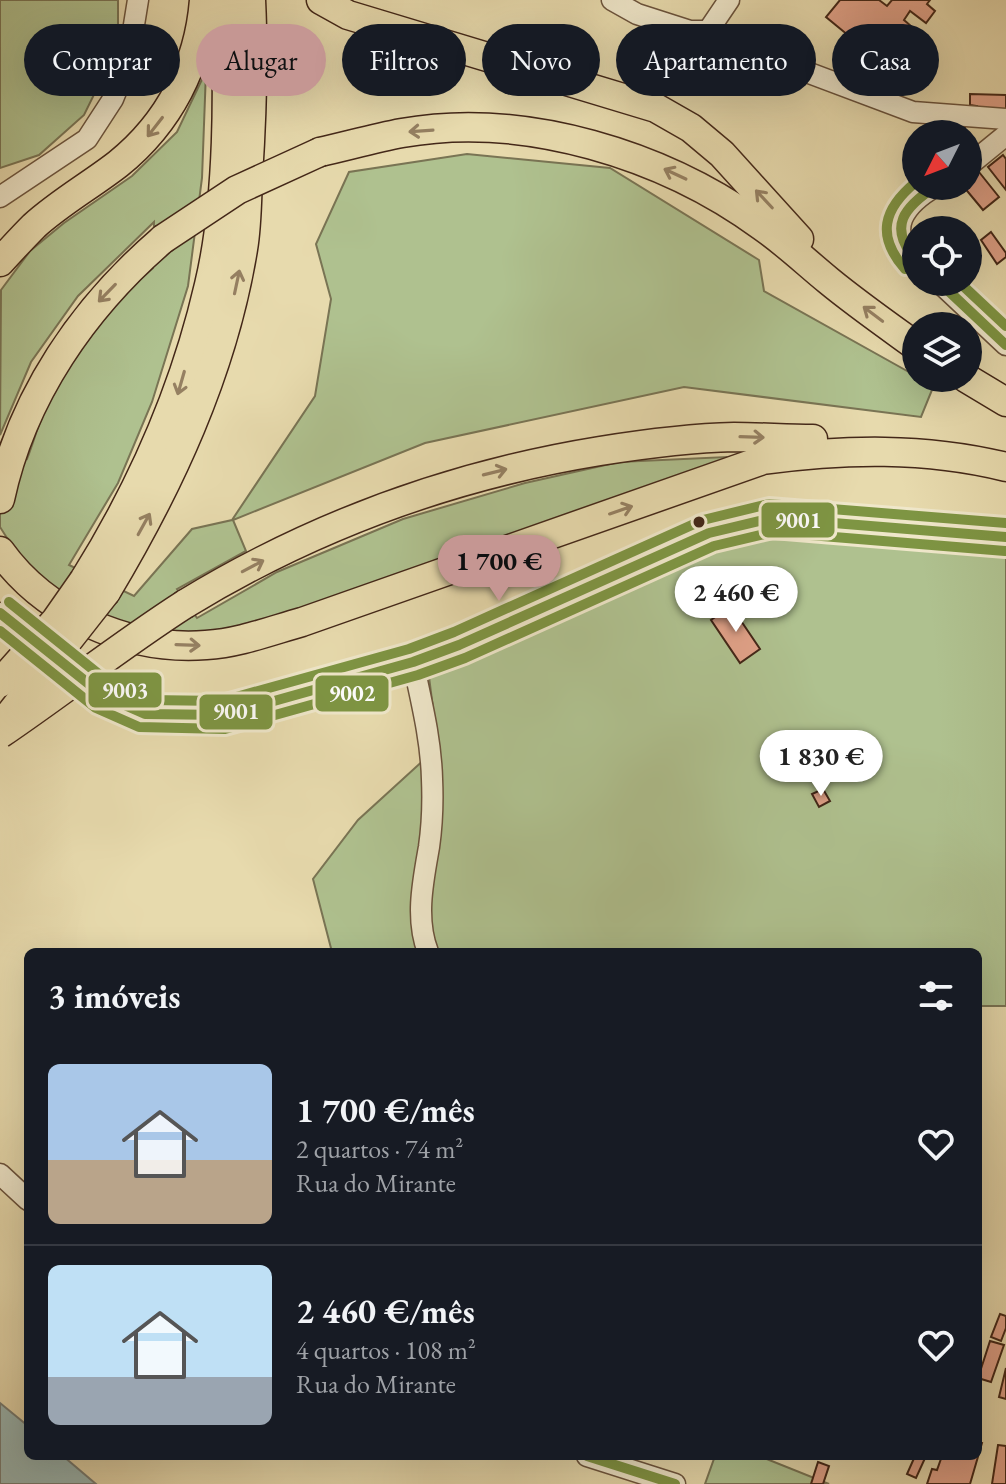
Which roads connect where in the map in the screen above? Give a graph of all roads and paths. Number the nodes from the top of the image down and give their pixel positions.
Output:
1 (138, 0) edge
2 (204, 0) edge
3 (224, 0) edge
4 (251, 0) edge
5 (321, 0) edge
6 (612, 0) edge
7 (729, 0) edge
8 (667, 24) edge
9 (713, 24) edge
10 (816, 76) edge
11 (1006, 119) edge
12 (1006, 135) edge
13 (982, 155) edge
14 (0, 197) edge
15 (916, 200) edge
16 (902, 216) edge
17 (902, 216) edge
18 (902, 240) edge
19 (0, 262) edge
20 (830, 282) junction
21 (954, 296) edge
22 (902, 336) edge
23 (1006, 345) edge
24 (982, 388) edge
25 (1003, 400) edge
26 (903, 451) junction
27 (992, 463) edge
28 (0, 499) edge
29 (1006, 537) edge
30 (0, 551) edge
31 (95, 586) junction
32 (0, 613) edge
33 (413, 662) junction
34 (0, 683) edge
35 (0, 727) edge
36 (0, 734) edge
37 (426, 948) edge
38 (0, 1174) edge
39 (24, 1196) edge
40 (600, 1460) edge
41 (675, 1484) edge

1 - 14 street
2 -> 19 highway
3 -> 31 highway
31 -> 4 highway
20 -> 5 highway
6 - 8 street
7 - 9 street
10 - 11 street
12 - 13 street
15 - 16 street
17 - 18 street
22 -> 20 highway
20 -> 28 highway, bridge
21 - 23 street
24 - 25 highway
26 - 27 highway
30 -> 26 highway
36 -> 26 highway, bridge
29 - 33 street
31 - 34 highway, bridge
31 - 35 highway, bridge
32 - 33 street
33 - 37 street
38 - 39 street
40 - 41 street

